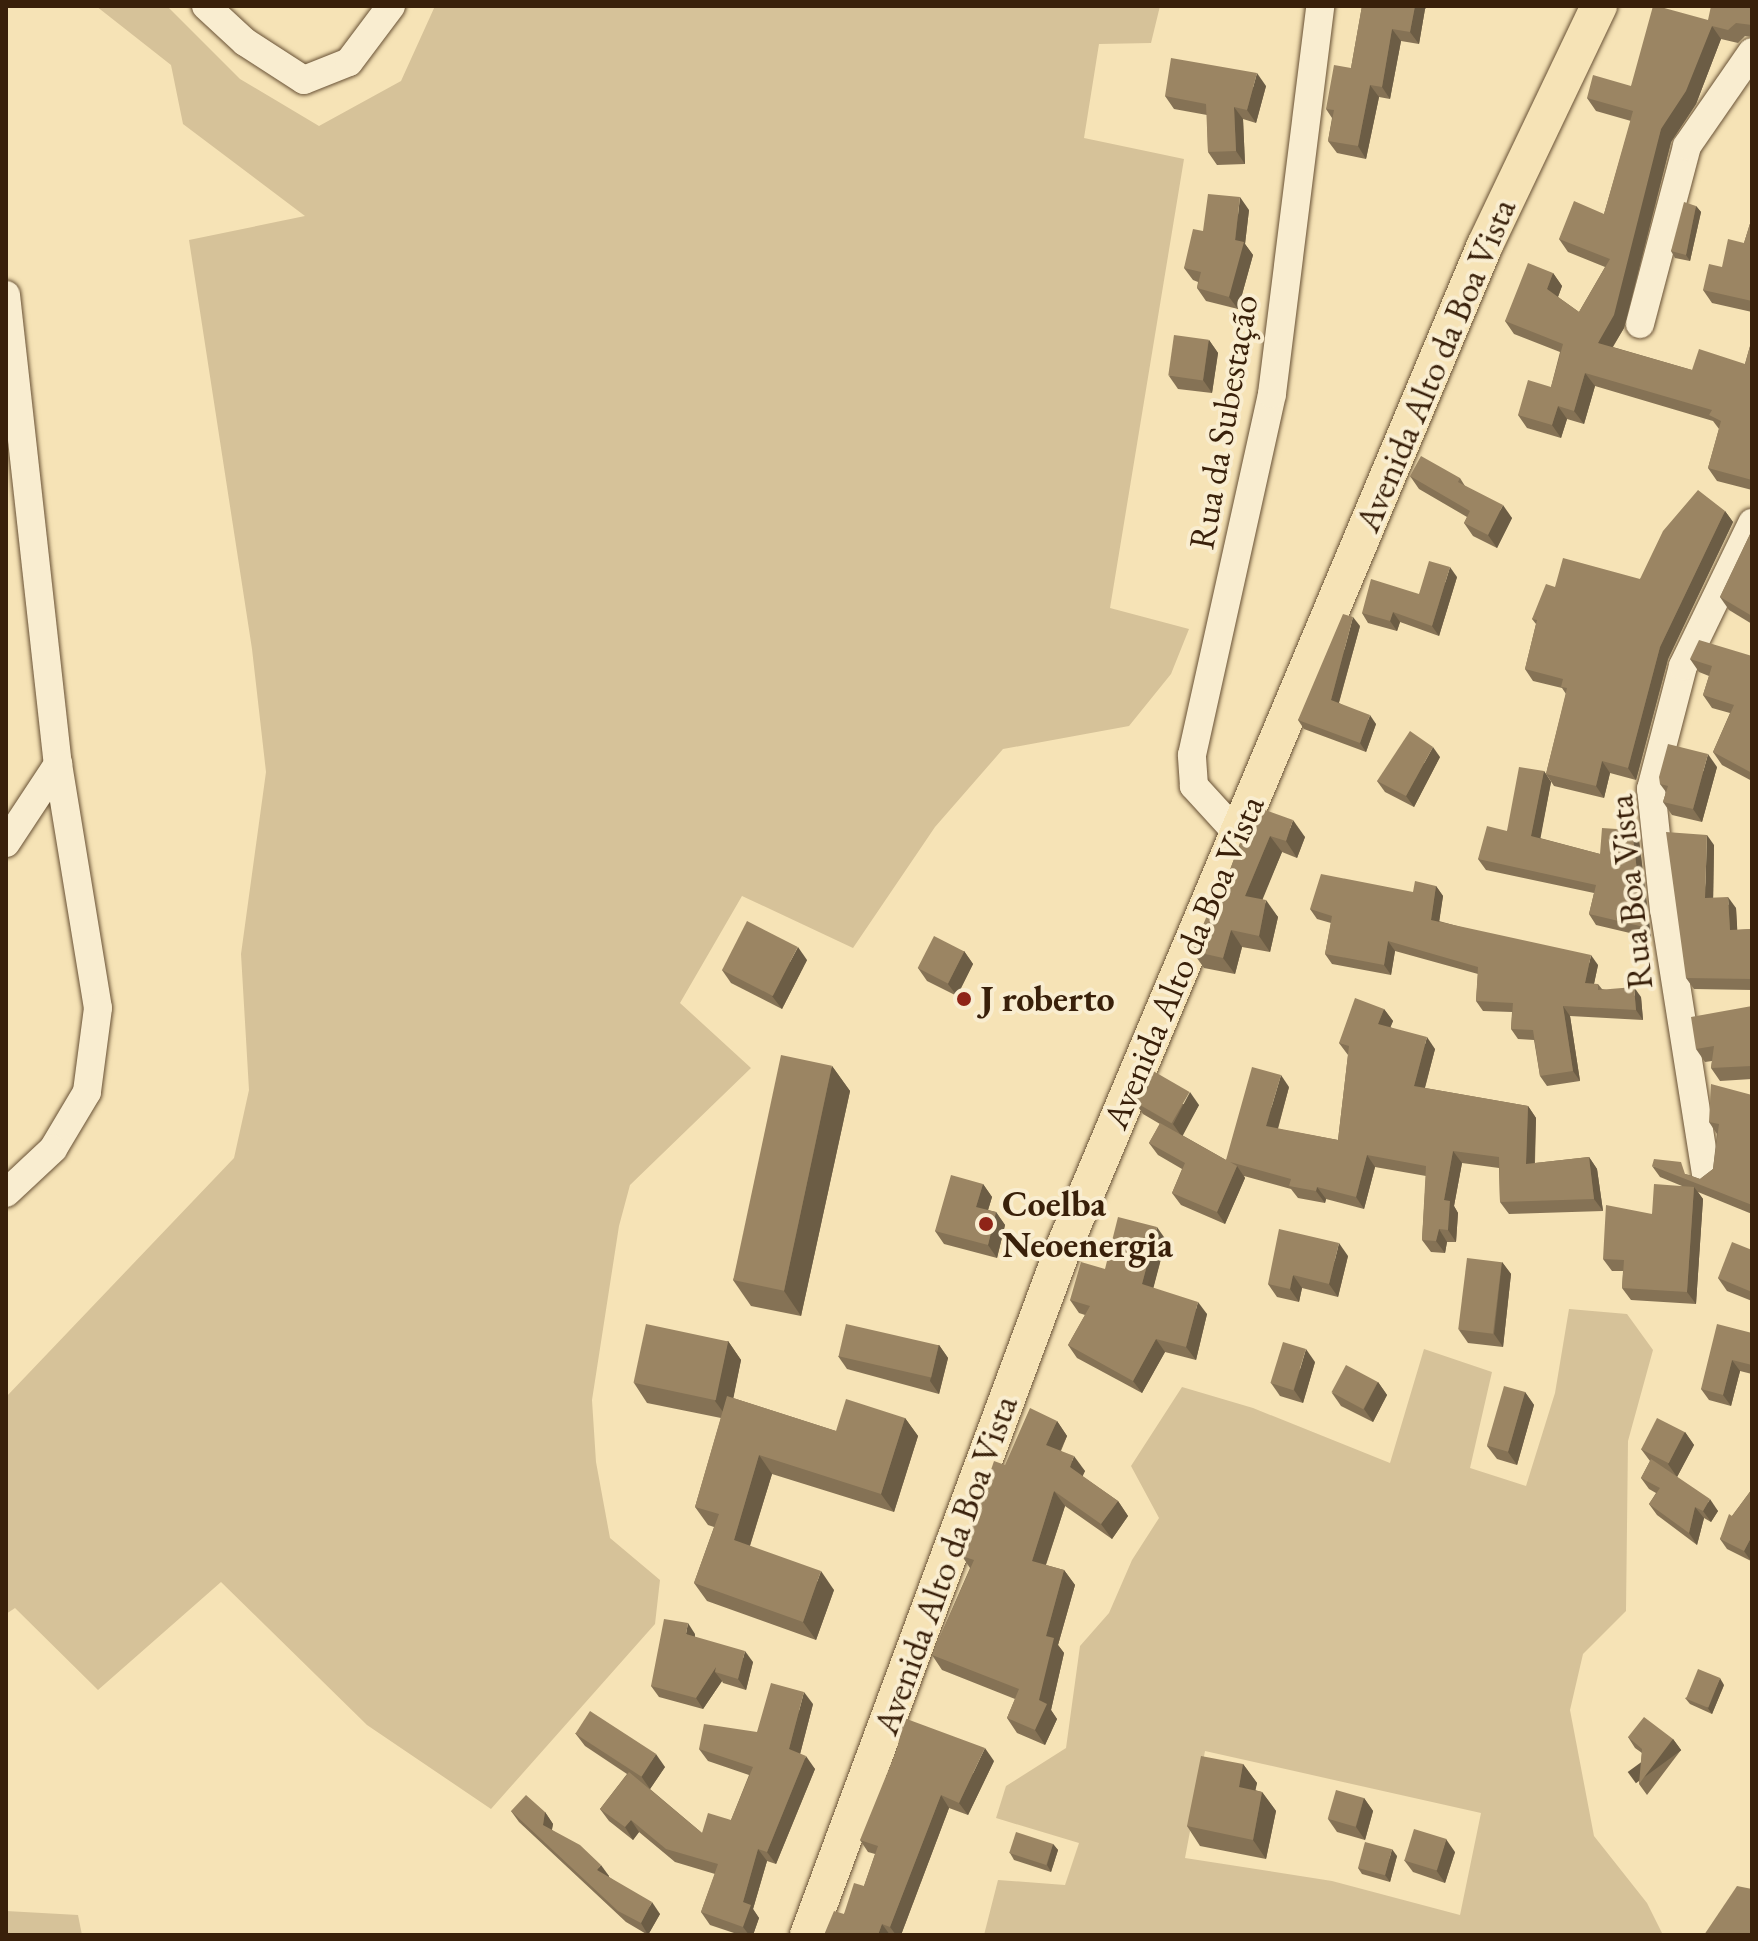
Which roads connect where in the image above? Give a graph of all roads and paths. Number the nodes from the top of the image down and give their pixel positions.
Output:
1 (206, 6) edge
2 (391, 6) edge
3 (1320, 6) edge
4 (1599, 6) edge
5 (1752, 52) edge
6 (6, 295) edge
7 (1640, 324) dead end
8 (1752, 523) edge
9 (58, 764) junction
10 (1237, 833) junction
11 (6, 843) edge
12 (1706, 1174) edge
13 (6, 1193) edge
14 (808, 1935) edge

1 - 2 street
3 - 10 street, Rua da Subestação
4 - 10 main road, Avenida Alto da Boa Vista
5 - 7 street
6 - 9 street
8 - 12 street, Rua Boa Vista
9 - 11 street
9 - 13 street
10 - 14 main road, Avenida Alto da Boa Vista

